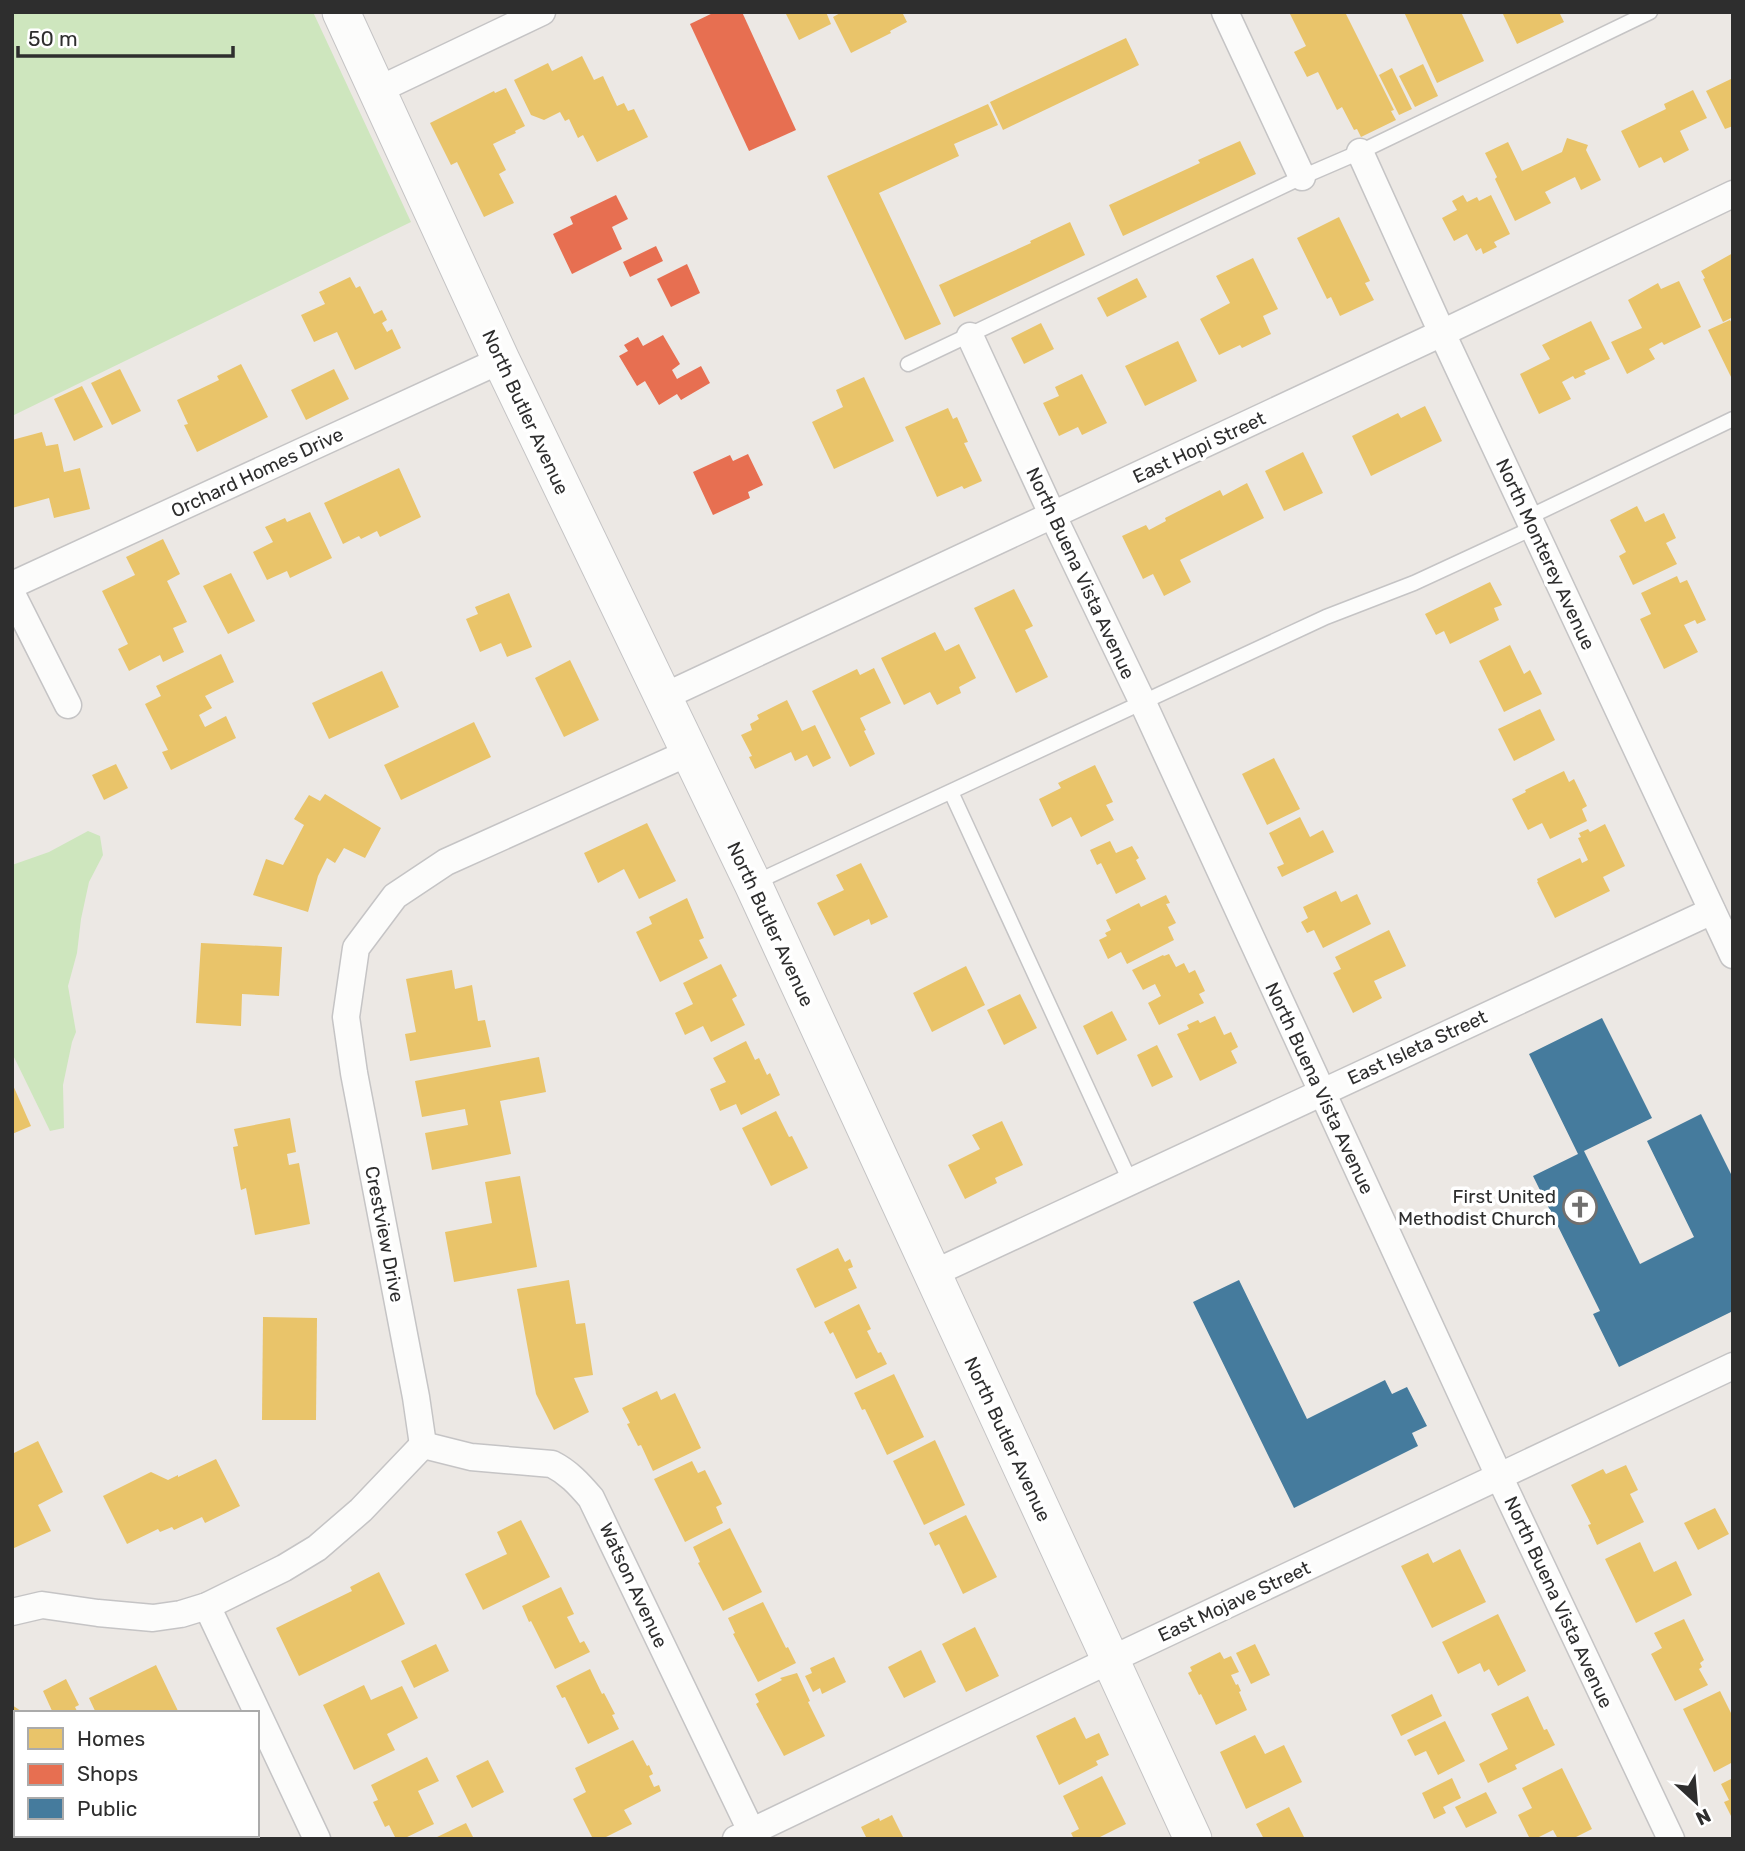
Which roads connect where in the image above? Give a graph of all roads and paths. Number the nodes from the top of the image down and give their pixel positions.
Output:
1 (341, 12) edge
2 (542, 12) edge
3 (1225, 12) edge
4 (1650, 12) edge
5 (378, 90) junction
6 (1360, 152) junction
7 (1302, 177) junction
8 (1733, 194) edge
9 (1442, 333) junction
10 (970, 336) junction
11 (501, 360) junction
12 (908, 364) dead end
13 (1733, 419) edge
14 (1053, 516) junction
15 (1531, 523) junction
16 (12, 585) edge
17 (12, 594) edge
18 (663, 697) junction
19 (1143, 703) junction
20 (68, 705) dead end
21 (690, 752) junction
22 (951, 792) junction
23 (753, 884) junction
24 (1712, 911) junction
25 (1733, 955) edge
26 (1322, 1092) junction
27 (1130, 1181) junction
28 (932, 1274) junction
29 (1733, 1366) edge
30 (423, 1445) junction
31 (1499, 1476) junction
32 (207, 1606) junction
33 (12, 1612) edge
34 (1110, 1660) junction
35 (257, 1711) edge
36 (259, 1716) edge
37 (747, 1836) edge
38 (317, 1839) edge
39 (1193, 1839) edge
40 (1671, 1839) edge

1 - 5 main road, North Butler Avenue
2 - 5 street
3 - 7 street
4 - 6 lane
5 - 11 main road, North Butler Avenue
6 - 7 lane
6 - 9 street, North Monterey Avenue
7 - 10 lane
8 - 9 street, East Hopi Street
9 - 14 street, East Hopi Street
9 - 15 street, North Monterey Avenue
10 - 12 lane
10 - 14 street, North Buena Vista Avenue
11 - 16 street, Orchard Homes Drive
11 - 18 main road, North Butler Avenue
13 - 15 lane
14 - 18 street, East Hopi Street
14 - 19 street, North Buena Vista Avenue
15 - 19 lane
15 - 24 street, North Monterey Avenue
17 - 20 street
18 - 21 main road, North Butler Avenue
19 - 22 lane
19 - 26 street, North Buena Vista Avenue
21 - 23 main road, North Butler Avenue
21 - 30 street, Crestview Drive
22 - 23 lane
22 - 27 lane
23 - 28 main road, North Butler Avenue
24 - 25 street, North Monterey Avenue
24 - 26 street, East Isleta Street
26 - 27 street, East Isleta Street
26 - 31 street, North Buena Vista Avenue
27 - 28 street, East Isleta Street
28 - 34 main road, North Butler Avenue
29 - 31 street, East Mojave Street
30 - 32 street
30 - 37 street, Watson Avenue
31 - 34 street, East Mojave Street
31 - 40 street, North Buena Vista Avenue
32 - 33 street
32 - 35 street
34 - 37 street, East Mojave Street
34 - 39 main road, North Butler Avenue
36 - 38 street

